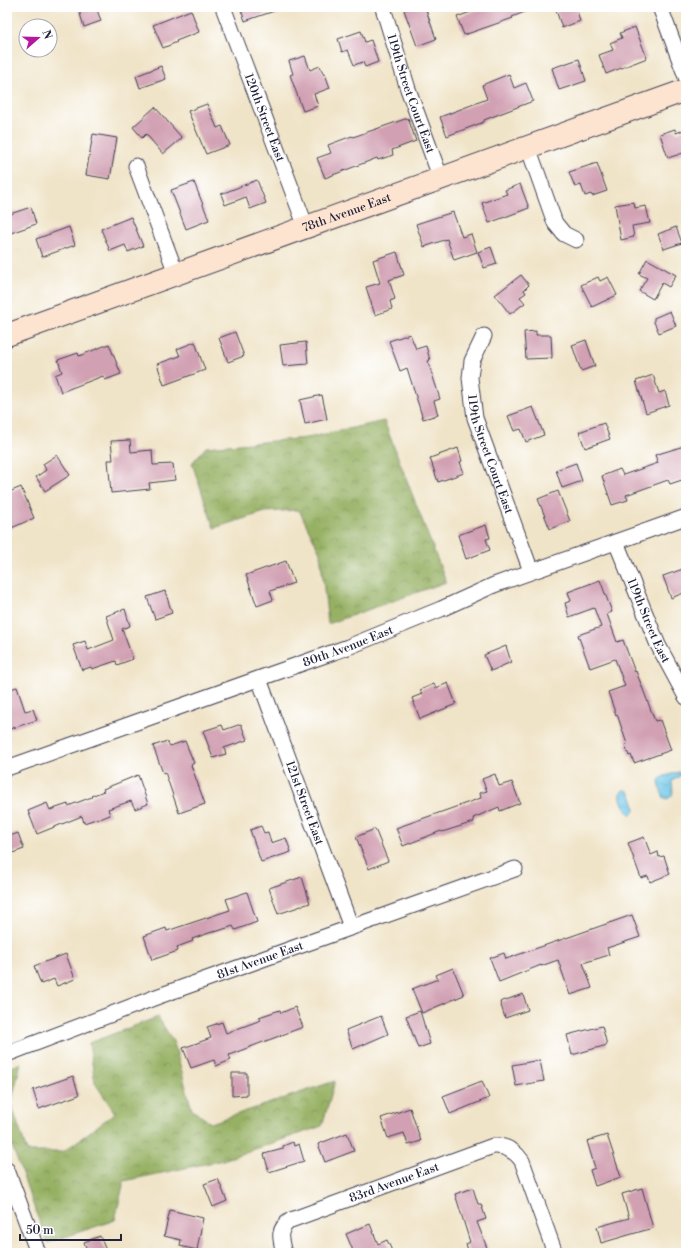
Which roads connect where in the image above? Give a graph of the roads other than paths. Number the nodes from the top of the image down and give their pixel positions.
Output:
1 (223, 7) edge
2 (660, 7) edge
3 (383, 8) edge
4 (686, 77) edge
5 (686, 90) edge
6 (528, 147) junction
7 (136, 166) dead end
8 (441, 179) junction
9 (306, 227) junction
10 (576, 240) dead end
11 (176, 273) junction
12 (7, 335) edge
13 (484, 336) dead end
14 (686, 517) edge
15 (616, 542) junction
16 (531, 571) junction
17 (258, 679) junction
18 (686, 697) edge
19 (7, 768) edge
20 (515, 869) dead end
21 (351, 927) junction
22 (7, 1054) edge
23 (7, 1170) edge
24 (38, 1253) edge
25 (284, 1253) edge
26 (555, 1253) edge

1 - 9 street, 120th Street East
2 - 4 street
3 - 8 street, 119th Street Court East
5 - 6 street, 78th Avenue East
6 - 8 street, 78th Avenue East
6 - 10 street
7 - 11 street
8 - 9 street, 78th Avenue East
9 - 11 street, 78th Avenue East
11 - 12 street, 78th Avenue East
13 - 16 street, 119th Street Court East
14 - 15 street, 80th Avenue East
15 - 16 street, 80th Avenue East
15 - 18 street, 119th Street East
16 - 17 street, 80th Avenue East
17 - 19 street, 80th Avenue East
17 - 21 street, 121st Street East
20 - 21 street, 81st Avenue East
21 - 22 street, 81st Avenue East
23 - 24 street
25 - 26 street, 83rd Avenue East

